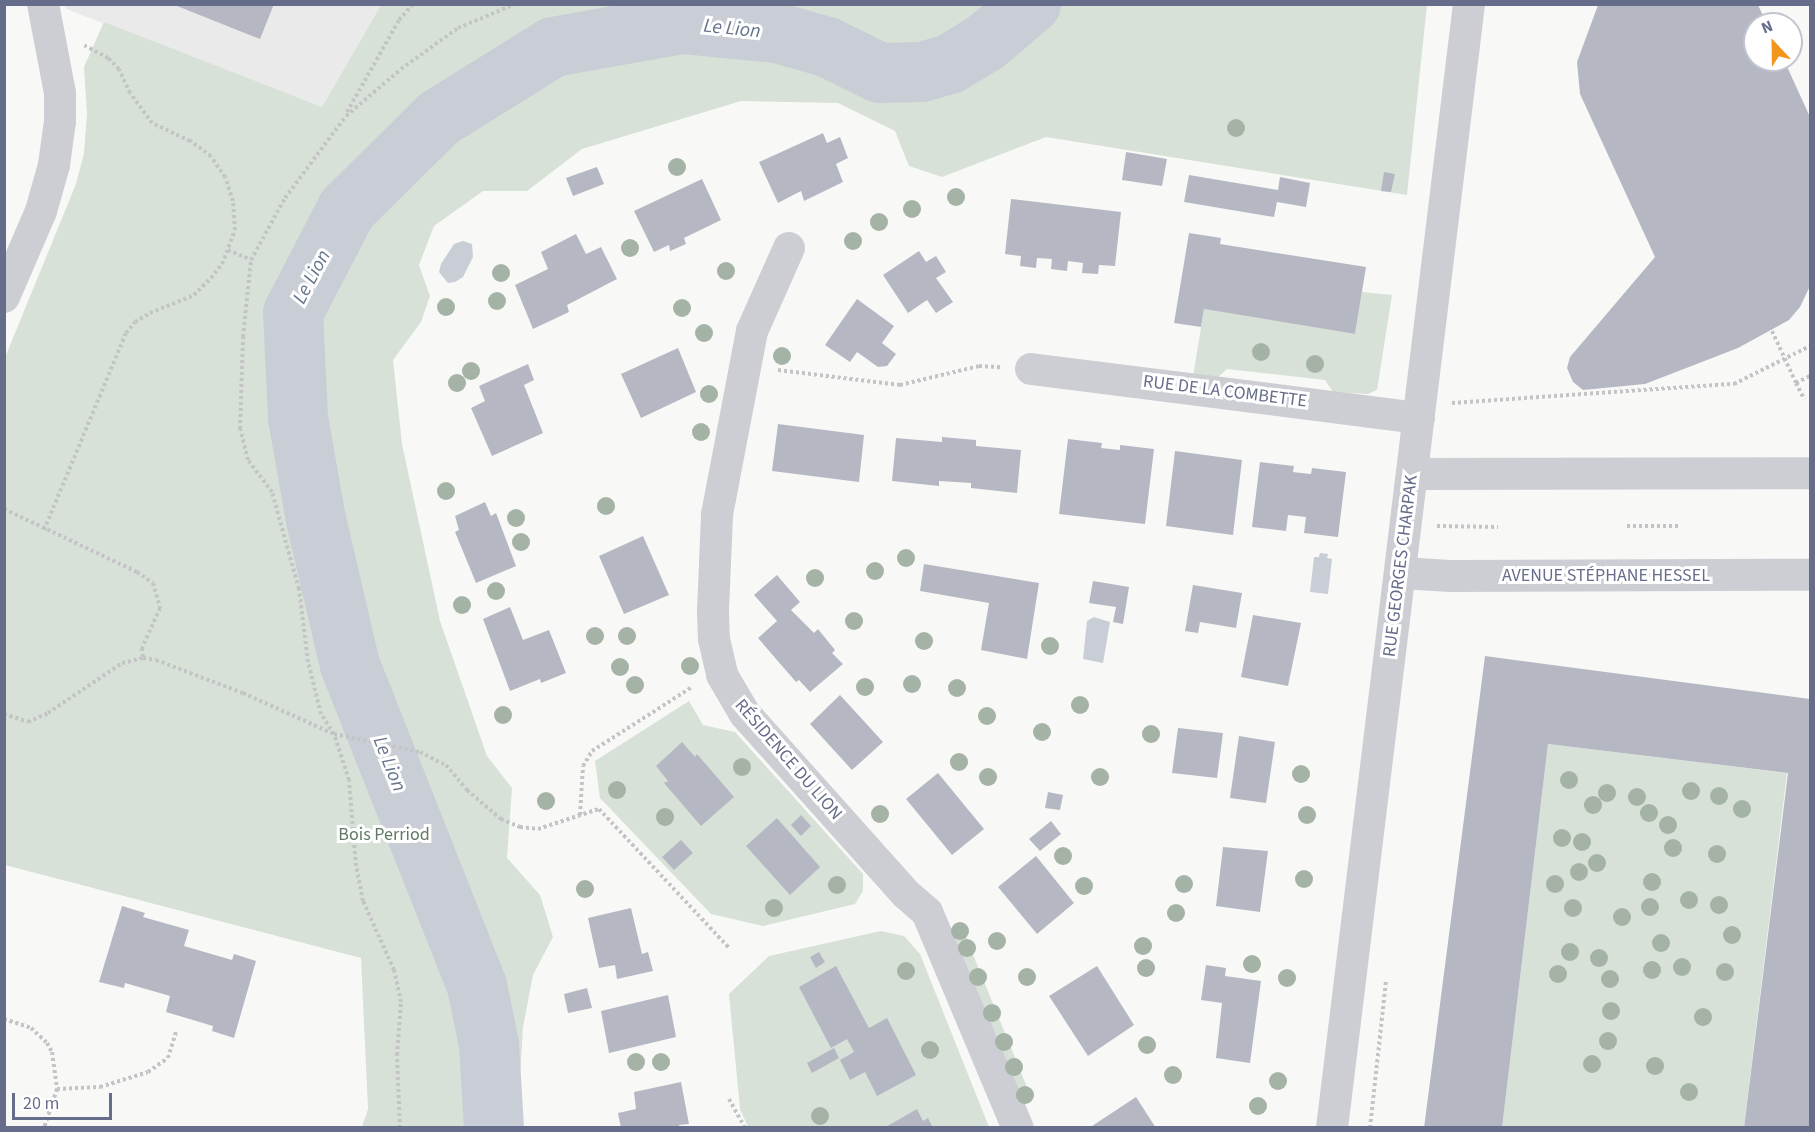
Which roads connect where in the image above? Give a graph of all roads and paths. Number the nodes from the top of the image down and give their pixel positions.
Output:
1 (43, 4) edge
2 (413, 4) edge
3 (516, 4) edge
4 (1469, 4) edge
5 (79, 42) dead end
6 (346, 116) junction
7 (789, 248) dead end
8 (228, 250) junction
9 (251, 260) junction
10 (4, 297) edge
11 (1772, 331) dead end
12 (1810, 346) edge
13 (1785, 358) junction
14 (744, 364) junction
15 (1031, 369) joint
16 (1810, 376) edge
17 (1796, 383) junction
18 (1804, 399) dead end
19 (1451, 403) dead end
20 (1419, 418) junction
21 (1810, 473) edge
22 (1412, 474) junction
23 (4, 509) edge
24 (1626, 526) dead end
25 (1680, 526) dead end
26 (44, 530) junction
27 (1401, 573) junction
28 (1810, 575) edge
29 (143, 658) junction
30 (722, 675) junction
31 (4, 714) edge
32 (333, 734) junction
33 (580, 815) junction
34 (729, 948) dead end
35 (4, 1020) edge
36 (176, 1031) dead end
37 (57, 1089) junction
38 (729, 1099) dead end
39 (44, 1128) edge
40 (400, 1128) edge
41 (745, 1128) edge
42 (1018, 1128) edge
43 (1332, 1128) edge

1 - 10 street
2 - 6 path
3 - 6 path
4 - 20 street, RUE GEORGES CHARPAK
5 - 8 path
6 - 9 path
7 - 14 street, RÉSIDENCE DU LION
8 - 9 path
8 - 26 path
9 - 32 path
11 - 13 path
12 - 13 path
13 - 17 path
13 - 19 path
14 - 15 path
14 - 30 street, RÉSIDENCE DU LION
15 - 20 street, RUE DE LA COMBETTE
16 - 17 path
17 - 18 path
20 - 22 street, RUE GEORGES CHARPAK
21 - 22 street
22 - 27 street, RUE GEORGES CHARPAK
23 - 26 path
24 - 25 path
26 - 29 path
27 - 28 street, AVENUE STÉPHANE HESSEL
27 - 43 street, RUE GEORGES CHARPAK
29 - 31 path
29 - 32 path
30 - 33 path
30 - 42 street, RÉSIDENCE DU LION
32 - 33 path
32 - 40 path
33 - 34 path
35 - 37 path
36 - 37 path
37 - 39 path
38 - 41 path

